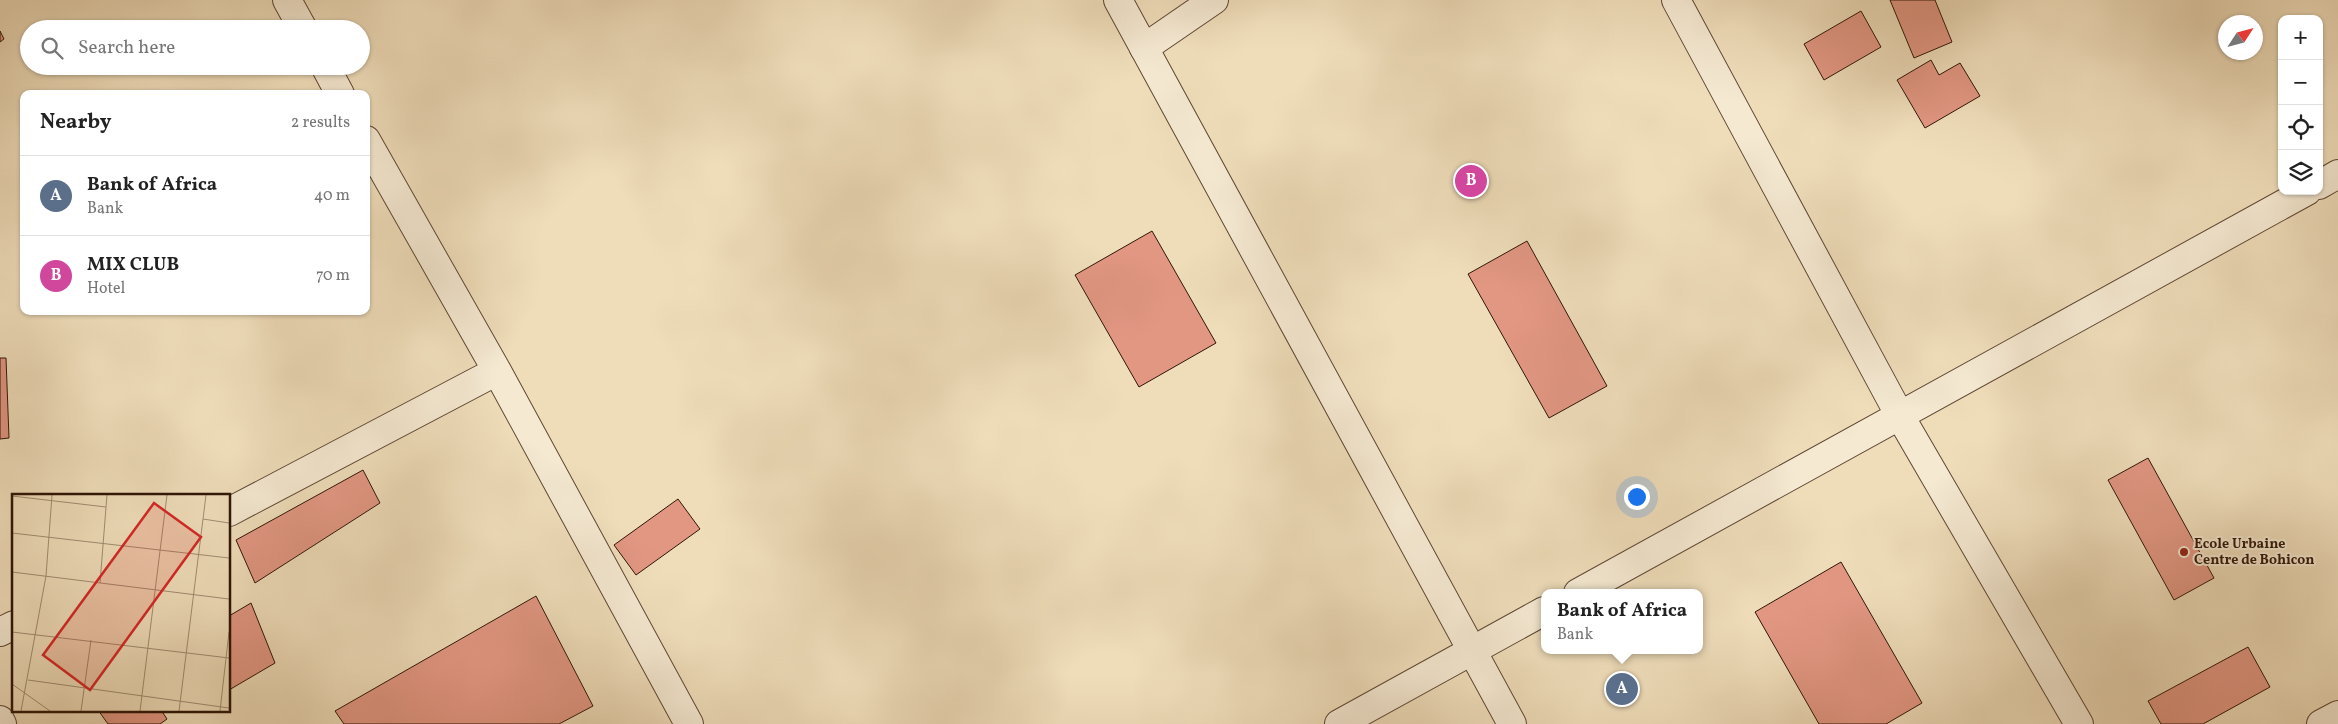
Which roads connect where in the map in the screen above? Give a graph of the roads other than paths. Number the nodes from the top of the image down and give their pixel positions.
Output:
1 (287, 0) edge
2 (1118, 0) edge
3 (1214, 0) edge
4 (1676, 0) edge
5 (299, 20) edge
6 (1144, 48) junction
7 (330, 75) edge
8 (338, 90) edge
9 (370, 147) edge
10 (2338, 174) edge
11 (2323, 183) edge
12 (2300, 195) edge
13 (497, 371) junction
14 (1900, 416) junction
15 (230, 511) edge
16 (1585, 589) edge
17 (1541, 613) edge
18 (12, 626) edge
19 (0, 632) edge
20 (1471, 652) junction
21 (2338, 715) edge
22 (0, 720) edge
23 (2, 724) edge
24 (689, 724) edge
25 (1339, 724) edge
26 (1512, 724) edge
27 (2079, 724) edge
28 (2321, 724) edge

1 - 5 street
2 - 6 street
3 - 6 street
4 - 14 street
6 - 20 street
7 - 8 street
9 - 13 street
10 - 11 street
12 - 14 street
13 - 15 street
13 - 24 street
14 - 16 street
14 - 27 street
17 - 20 street
18 - 19 street
20 - 25 street
20 - 26 street
21 - 28 street
22 - 23 street

